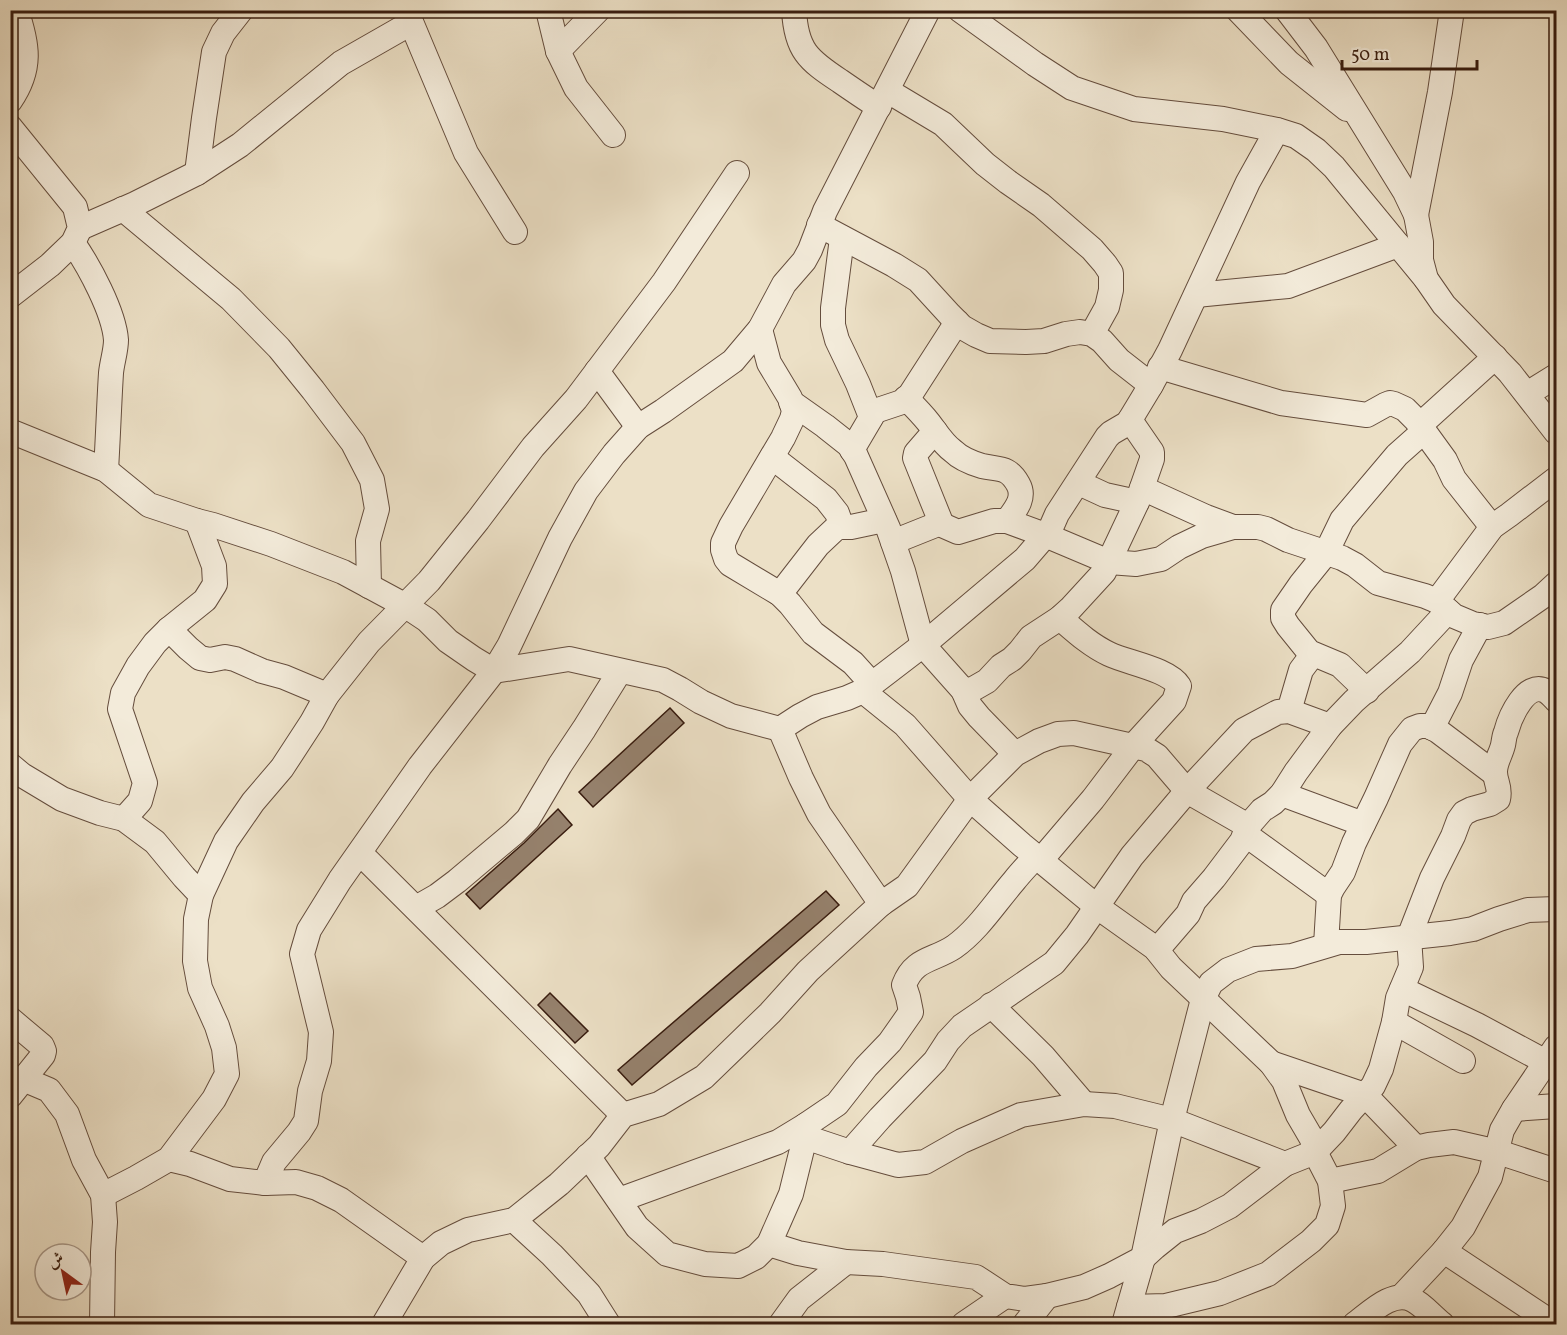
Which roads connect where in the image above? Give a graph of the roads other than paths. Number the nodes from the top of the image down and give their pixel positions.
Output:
1 (16, 10) edge
2 (241, 10) edge
3 (548, 10) edge
4 (794, 10) edge
5 (928, 10) edge
6 (960, 10) edge
7 (1238, 10) edge
8 (1452, 10) edge
9 (593, 12) edge
10 (1290, 12) edge
11 (408, 14) edge
12 (558, 51) junction
13 (884, 99) junction
14 (10, 101) edge
15 (1361, 120) junction
16 (10, 127) edge
17 (1277, 130) junction
18 (613, 135) dead end
19 (197, 173) junction
20 (737, 173) dead end
21 (123, 209) junction
22 (1416, 215) junction
23 (819, 225) junction
24 (515, 232) dead end
25 (76, 235) junction
26 (842, 238) junction
27 (1398, 245) junction
28 (1426, 279) junction
29 (1196, 295) junction
30 (10, 296) edge
31 (957, 322) junction
32 (759, 329) junction
33 (1092, 334) junction
34 (1495, 357) junction
35 (597, 371) junction
36 (1155, 376) junction
37 (1557, 376) edge
38 (1527, 393) junction
39 (906, 398) junction
40 (791, 402) junction
41 (871, 417) junction
42 (1130, 420) junction
43 (638, 427) junction
44 (1422, 428) junction
45 (10, 431) edge
46 (936, 431) junction
47 (1557, 432) edge
48 (852, 450) junction
49 (772, 457) junction
50 (106, 470) junction
51 (1557, 479) edge
52 (1078, 483) junction
53 (1139, 495) junction
54 (884, 520) junction
55 (197, 521) junction
56 (1007, 521) junction
57 (942, 525) junction
58 (842, 527) junction
59 (1233, 527) junction
60 (1492, 527) junction
61 (1045, 535) junction
62 (893, 542) junction
63 (1326, 553) junction
64 (1109, 562) junction
65 (1557, 584) edge
66 (369, 586) junction
67 (780, 594) junction
68 (406, 606) junction
69 (1442, 606) junction
70 (1060, 618) junction
71 (1480, 625) junction
72 (169, 629) junction
73 (923, 645) junction
74 (1309, 652) junction
75 (494, 671) junction
76 (620, 671) junction
77 (868, 688) junction
78 (963, 690) junction
79 (1367, 691) junction
80 (327, 694) junction
81 (1557, 700) edge
82 (1289, 711) junction
83 (1330, 726) junction
84 (1432, 728) junction
85 (780, 729) junction
86 (1134, 745) junction
87 (1016, 754) junction
88 (10, 765) edge
89 (1495, 774) junction
90 (1187, 791) junction
91 (1282, 794) junction
92 (970, 799) junction
93 (124, 819) junction
94 (1363, 824) junction
95 (1247, 830) junction
96 (360, 852) junction
97 (1038, 858) junction
98 (201, 895) junction
99 (1329, 895) junction
100 (881, 904) junction
101 (1096, 906) junction
102 (416, 908) junction
103 (1557, 909) edge
104 (1408, 938) junction
105 (1326, 945) junction
106 (1157, 950) junction
107 (1401, 989) junction
108 (1203, 999) junction
109 (991, 1005) junction
110 (10, 1019) edge
111 (1394, 1022) junction
112 (1551, 1055) edge
113 (1463, 1061) dead end
114 (1271, 1063) junction
115 (15, 1084) edge
116 (1365, 1095) junction
117 (1084, 1104) junction
118 (1557, 1106) edge
119 (1514, 1110) junction
120 (623, 1114) junction
121 (1172, 1120) junction
122 (805, 1131) junction
123 (1416, 1148) junction
124 (850, 1152) junction
125 (1315, 1152) junction
126 (1498, 1152) junction
127 (588, 1156) junction
128 (169, 1160) junction
129 (1285, 1164) junction
130 (1557, 1171) edge
131 (1330, 1181) junction
132 (265, 1183) junction
133 (103, 1195) junction
134 (619, 1200) junction
135 (514, 1220) junction
136 (769, 1244) junction
137 (1444, 1251) junction
138 (1143, 1257) junction
139 (423, 1258) junction
140 (846, 1262) junction
141 (1005, 1296) junction
142 (1047, 1296) junction
143 (1402, 1296) junction
144 (1126, 1316) edge
145 (102, 1324) edge
146 (384, 1324) edge
147 (608, 1324) edge
148 (781, 1324) edge
149 (964, 1324) edge
150 (1025, 1324) edge
151 (1355, 1324) edge
152 (1442, 1324) edge
153 (1554, 1324) edge

1 - 14 street
2 - 19 street
3 - 12 street
4 - 13 street
5 - 13 street
6 - 17 street
7 - 15 street
8 - 22 street
9 - 12 street
10 - 15 street
11 - 19 street
11 - 24 street
12 - 18 street
13 - 23 street
13 - 33 street
15 - 22 street
16 - 25 street
17 - 27 street
17 - 29 street
19 - 21 street
20 - 35 street
21 - 25 street
21 - 66 street
22 - 28 street
23 - 26 street
23 - 32 street
25 - 30 street
25 - 50 street
26 - 31 street
26 - 41 street
27 - 28 street
27 - 29 street
28 - 34 street
29 - 36 street
31 - 33 street
31 - 39 street
32 - 40 street
32 - 43 street
33 - 36 street
34 - 38 street
34 - 44 street
35 - 43 street
35 - 68 street
36 - 42 street
36 - 44 street
37 - 38 street
38 - 47 street
39 - 41 street
39 - 46 street
40 - 48 street
40 - 49 street
41 - 48 street
42 - 52 street
42 - 53 street
43 - 75 street
44 - 60 street
44 - 63 street
45 - 50 street
46 - 56 street
46 - 57 street
48 - 54 street
49 - 58 street
49 - 67 street
50 - 55 street
51 - 60 street
52 - 53 street
52 - 61 street
53 - 59 street
53 - 64 street
54 - 58 street
54 - 62 street
55 - 66 street
55 - 72 street
56 - 57 street
56 - 61 street
57 - 62 street
58 - 67 street
59 - 63 street
59 - 64 street
60 - 69 street
61 - 64 street
61 - 73 street
62 - 73 street
63 - 69 street
63 - 74 street
64 - 70 street
65 - 71 street
66 - 68 street
67 - 77 street
68 - 75 street
68 - 80 street
69 - 71 street
69 - 79 street
70 - 78 street
70 - 86 street
71 - 84 street
72 - 80 street
72 - 93 street
73 - 77 street
73 - 78 street
74 - 79 street
74 - 82 street
75 - 76 street
75 - 96 street
76 - 85 street
76 - 102 street
77 - 85 street
77 - 92 street
78 - 87 street
79 - 83 street
80 - 98 street
81 - 89 street
82 - 83 street
82 - 90 street
83 - 91 street
84 - 89 street
84 - 94 street
85 - 100 street
86 - 87 street
86 - 90 street
86 - 97 street
87 - 92 street
88 - 93 street
89 - 104 street
90 - 95 street
90 - 101 street
91 - 94 street
91 - 95 street
92 - 97 street
92 - 100 street
93 - 98 street
94 - 99 street
95 - 99 street
95 - 106 street
96 - 102 street
96 - 132 street
97 - 101 street
97 - 122 street
98 - 128 street
99 - 105 street
100 - 120 street
101 - 106 street
101 - 109 street
102 - 120 street
103 - 104 street
104 - 105 street
104 - 107 street
105 - 108 street
106 - 108 street
107 - 111 street
107 - 112 street
108 - 114 street
108 - 121 street
109 - 117 street
109 - 124 street
110 - 115 street
111 - 113 street
111 - 116 street
112 - 119 street
114 - 116 street
114 - 125 street
115 - 133 street
116 - 123 street
116 - 125 street
117 - 121 street
117 - 124 street
118 - 119 street
119 - 126 street
120 - 127 street
121 - 129 street
121 - 138 street
122 - 124 street
122 - 134 street
122 - 136 street
123 - 126 street
123 - 131 street
125 - 129 street
125 - 131 street
126 - 130 street
126 - 137 street
127 - 134 street
127 - 135 street
128 - 132 street
128 - 133 street
129 - 138 street
131 - 144 street
132 - 139 street
133 - 145 street
134 - 136 street
135 - 139 street
135 - 147 street
136 - 140 street
137 - 143 street
137 - 153 street
138 - 142 street
138 - 144 street
139 - 146 street
140 - 141 street
140 - 148 street
141 - 142 street
141 - 149 street
142 - 150 street
143 - 151 street
143 - 152 street

